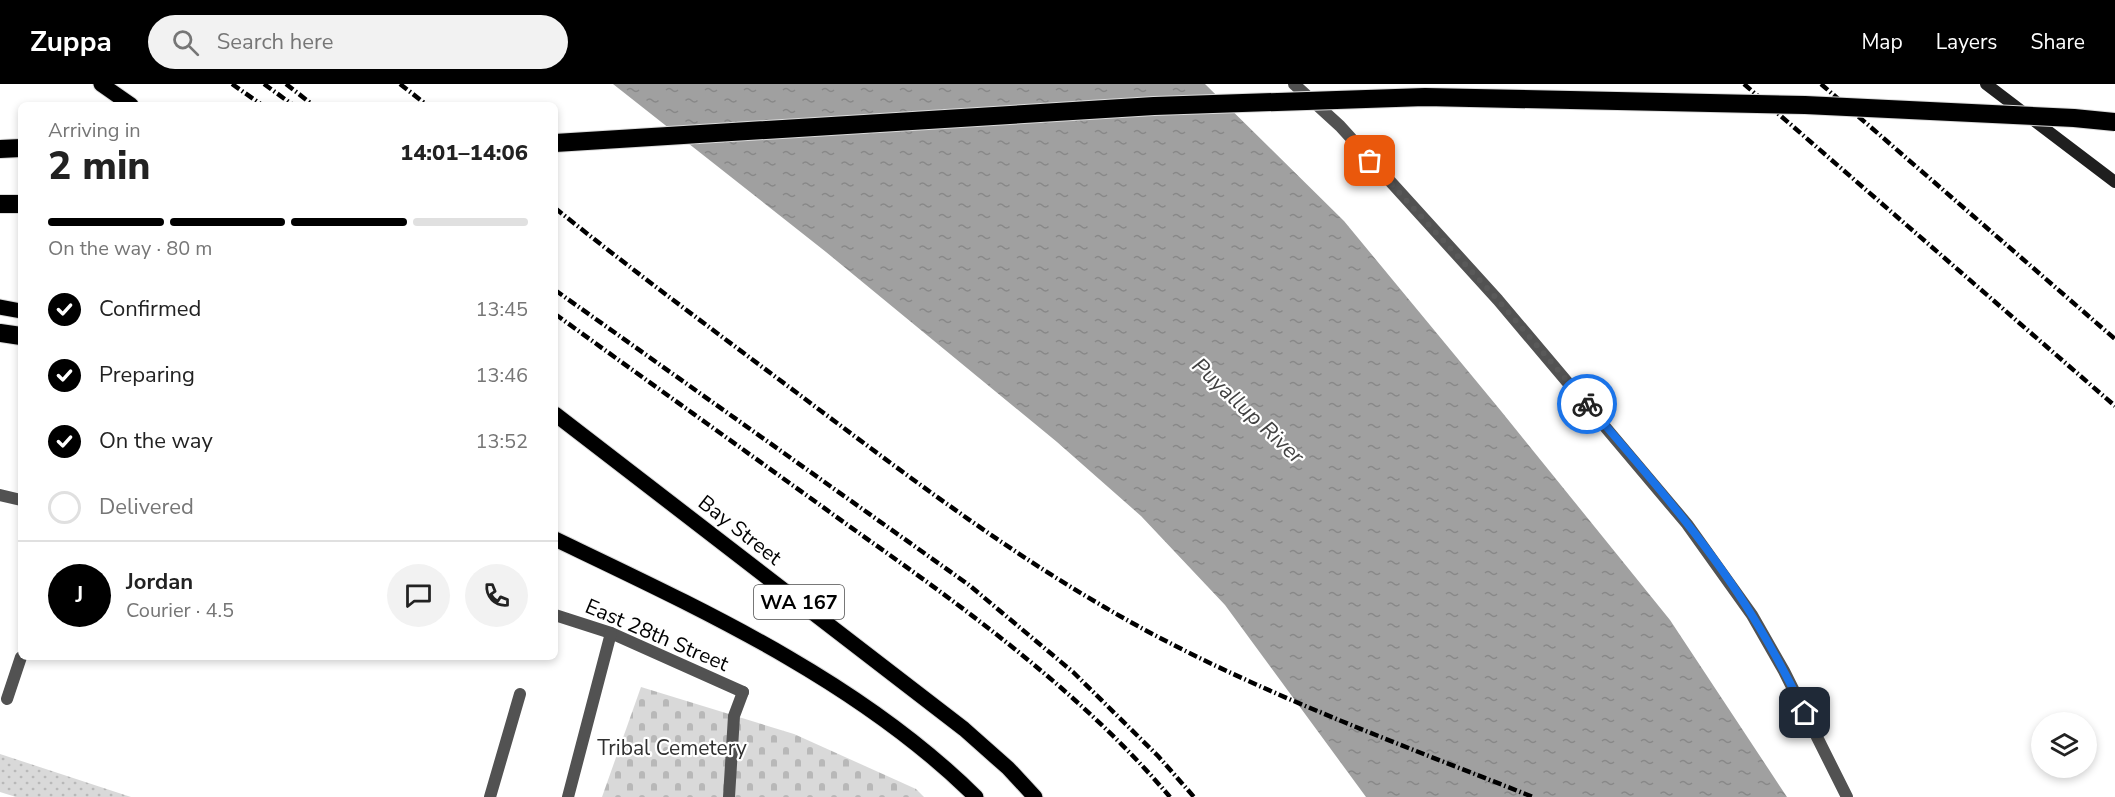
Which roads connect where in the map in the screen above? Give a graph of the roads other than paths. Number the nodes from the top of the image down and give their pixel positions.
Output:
1 (101, 84) edge
2 (1294, 84) edge
3 (1986, 84) edge
4 (127, 102) edge
5 (2115, 122) edge
6 (558, 143) edge
7 (18, 148) edge
8 (0, 149) edge
9 (2115, 182) edge
10 (0, 204) edge
11 (18, 204) edge
12 (0, 307) edge
13 (18, 310) edge
14 (0, 333) edge
15 (18, 336) edge
16 (558, 416) edge
17 (0, 495) edge
18 (18, 499) edge
19 (558, 540) edge
20 (558, 616) edge
21 (611, 633) junction
22 (20, 660) edge
23 (520, 694) dead end
24 (7, 699) dead end
25 (490, 797) edge
26 (567, 797) edge
27 (729, 797) edge
28 (976, 797) edge
29 (1035, 797) edge
30 (1847, 797) edge

1 - 4 main road
2 - 30 street
3 - 9 street
5 - 6 highway, bridge
7 - 8 highway
10 - 11 highway
12 - 13 main road
14 - 15 highway
16 - 29 main road, Bay Street / WA 167
17 - 18 street
19 - 28 main road, WA 167
20 - 21 street, East 28th Street
21 - 26 street
21 - 27 street, East 28th Street
22 - 24 street
23 - 25 street

